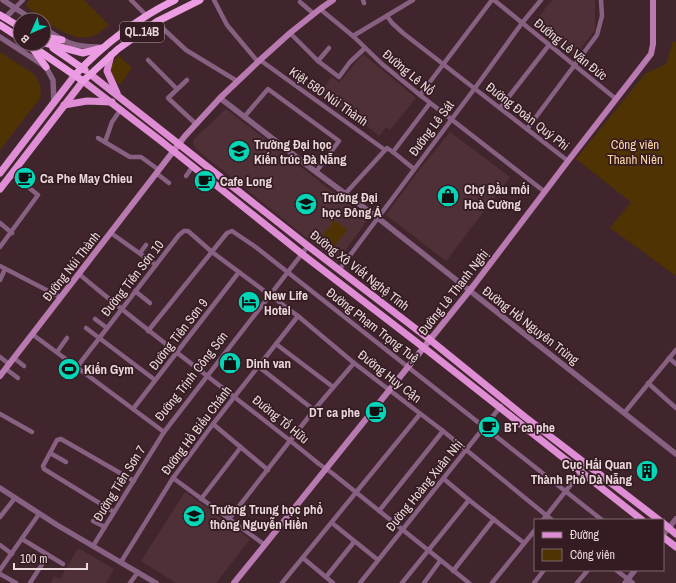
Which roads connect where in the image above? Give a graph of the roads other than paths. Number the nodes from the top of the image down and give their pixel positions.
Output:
1 (3, 0) edge
2 (23, 0) edge
3 (131, 0) edge
4 (200, 0) edge
5 (214, 0) edge
6 (333, 0) edge
7 (401, 0) edge
8 (414, 0) edge
9 (493, 0) edge
10 (541, 0) edge
11 (600, 0) edge
12 (653, 0) edge
13 (172, 1) edge
14 (300, 2) dead end
15 (404, 6) junction
16 (15, 8) junction
17 (320, 9) junction
18 (21, 12) edge
19 (314, 14) junction
20 (3, 16) edge
21 (147, 16) junction
22 (387, 16) junction
23 (12, 22) edge
24 (156, 22) junction
25 (522, 23) junction
26 (0, 25) edge
27 (12, 33) edge
28 (52, 33) edge
29 (290, 33) junction
30 (353, 36) junction
31 (0, 37) edge
32 (62, 40) junction
33 (52, 41) edge
34 (52, 44) edge
35 (549, 45) junction
36 (52, 47) edge
37 (104, 47) junction
38 (329, 48) dead end
39 (365, 48) junction
40 (35, 52) edge
41 (41, 52) edge
42 (111, 56) junction
43 (148, 60) dead end
44 (259, 61) junction
45 (318, 61) junction
46 (444, 64) junction
47 (575, 65) junction
48 (46, 67) junction
49 (82, 68) junction
50 (90, 74) junction
51 (75, 75) junction
52 (187, 80) dead end
53 (84, 81) junction
54 (237, 81) junction
55 (475, 88) junction
56 (177, 89) junction
57 (118, 95) junction
58 (420, 95) junction
59 (220, 98) junction
60 (616, 99) junction
61 (112, 102) junction
62 (54, 103) junction
63 (430, 103) junction
64 (64, 105) junction
65 (500, 108) junction
66 (121, 109) junction
67 (244, 117) junction
68 (451, 120) junction
69 (196, 124) junction
70 (527, 129) junction
71 (98, 138) dead end
72 (105, 142) junction
73 (179, 143) junction
74 (173, 150) junction
75 (385, 150) junction
76 (394, 152) junction
77 (568, 161) junction
78 (193, 166) junction
79 (414, 169) junction
80 (157, 172) junction
81 (316, 172) junction
82 (0, 173) edge
83 (12, 174) junction
84 (186, 176) dead end
85 (169, 183) dead end
86 (0, 189) edge
87 (545, 192) junction
88 (345, 194) junction
89 (378, 218) junction
90 (0, 223) edge
91 (111, 232) junction
92 (12, 233) junction
93 (146, 245) dead end
94 (308, 246) junction
95 (0, 247) edge
96 (212, 252) junction
97 (140, 253) junction
98 (302, 254) junction
99 (156, 265) junction
100 (0, 266) edge
101 (5, 269) junction
102 (339, 270) junction
103 (240, 272) junction
104 (287, 272) junction
105 (79, 274) junction
106 (0, 280) edge
107 (135, 291) junction
108 (469, 291) junction
109 (269, 295) junction
110 (60, 297) junction
111 (150, 303) dead end
112 (121, 309) junction
113 (298, 316) junction
114 (95, 318) dead end
115 (86, 328) dead end
116 (107, 328) junction
117 (148, 331) junction
118 (32, 334) junction
119 (67, 338) dead end
120 (99, 338) junction
121 (429, 339) junction
122 (276, 344) junction
123 (423, 347) junction
124 (676, 350) edge
125 (57, 352) junction
126 (178, 352) junction
127 (0, 357) edge
128 (14, 358) junction
129 (669, 358) junction
130 (354, 363) junction
131 (676, 364) edge
132 (8, 366) junction
133 (24, 366) dead end
134 (408, 366) junction
135 (77, 367) junction
136 (258, 367) junction
137 (207, 375) junction
138 (0, 376) edge
139 (18, 378) dead end
140 (155, 380) junction
141 (648, 384) junction
142 (333, 387) junction
143 (389, 390) junction
144 (234, 396) junction
145 (506, 401) junction
146 (500, 408) junction
147 (676, 408) edge
148 (133, 409) junction
149 (314, 410) junction
150 (625, 412) junction
151 (0, 414) edge
152 (420, 414) junction
153 (213, 424) junction
154 (485, 428) junction
155 (443, 431) junction
156 (32, 432) dead end
157 (164, 432) junction
158 (291, 441) junction
159 (241, 447) junction
160 (466, 450) junction
161 (50, 453) junction
162 (676, 454) edge
163 (66, 462) dead end
164 (587, 464) junction
165 (326, 469) junction
166 (268, 470) junction
167 (580, 472) junction
168 (173, 478) junction
169 (444, 479) junction
170 (134, 481) junction
171 (0, 488) edge
172 (566, 491) junction
173 (356, 492) junction
174 (15, 498) junction
175 (201, 499) junction
176 (469, 500) junction
177 (379, 511) junction
178 (114, 512) junction
179 (39, 514) junction
180 (546, 515) junction
181 (0, 518) edge
182 (229, 519) junction
183 (494, 519) junction
184 (544, 519) edge
185 (551, 519) edge
186 (601, 519) edge
187 (641, 519) edge
188 (658, 519) edge
189 (676, 519) edge
190 (94, 521) dead end
191 (332, 523) junction
192 (666, 526) edge
193 (105, 527) junction
194 (402, 530) junction
195 (534, 531) edge
196 (676, 534) edge
197 (664, 537) edge
198 (22, 539) junction
199 (354, 542) junction
200 (524, 543) junction
201 (0, 545) edge
202 (265, 545) junction
203 (93, 546) junction
204 (676, 546) edge
205 (428, 551) junction
206 (12, 554) junction
207 (48, 555) junction
208 (303, 558) junction
209 (378, 560) junction
210 (440, 561) junction
211 (121, 562) junction
212 (63, 564) dead end
213 (0, 570) edge
214 (453, 571) junction
215 (543, 571) edge
216 (587, 571) edge
217 (617, 571) edge
218 (635, 571) edge
219 (138, 572) junction
220 (0, 574) edge
221 (326, 577) junction
222 (284, 582) edge
223 (629, 582) edge
224 (16, 583) edge
225 (30, 583) edge
226 (130, 583) edge
227 (156, 583) edge
228 (234, 583) edge
229 (333, 583) edge
230 (360, 583) edge
231 (402, 583) edge
232 (424, 583) edge
233 (469, 583) edge
234 (492, 583) edge
235 (534, 583) edge
236 (576, 583) edge

1 - 16 street
2 - 16 street
3 - 21 street
4 - 24 highway, QL.14B
5 - 44 street, Kiệt 580 Núi Thành
6 - 17 main road, Đường Núi Thành
7 - 15 street
8 - 15 street
9 - 25 street, Đường Lê Văn Đức
9 - 46 street
10 - 25 street, Đường Lê Sát
11 - 47 street
12 - 60 main road, Đường Lê Thanh Nghị
13 - 21 highway, QL.14B
14 - 19 street
15 - 22 street
16 - 18 street
16 - 20 street
17 - 19 main road, Đường Núi Thành
17 - 30 street, Đường Lê Nổ
19 - 29 main road, Đường Núi Thành
20 - 23 highway
21 - 37 highway, QL.14B
22 - 30 street
22 - 46 street, Đường Đoàn Quý Phi
24 - 42 highway, QL.14B
24 - 54 street
25 - 35 street, Đường Lê Văn Đức
25 - 55 street, Đường Lê Sát
26 - 27 highway
28 - 32 street
29 - 44 main road, Đường Núi Thành
29 - 45 street
30 - 39 street, Đường Lê Nổ
31 - 48 street
32 - 33 highway
32 - 37 street
34 - 37 highway
35 - 47 street, Đường Lê Văn Đức
35 - 65 street
36 - 49 highway, Đường Xô Viết Nghệ Tĩnh
37 - 49 highway, QL.14B
38 - 45 street
39 - 45 street
39 - 58 street, Đường Lê Nổ
40 - 48 highway
41 - 51 highway, Đường Xô Viết Nghệ Tĩnh
42 - 50 highway, QL.14B
42 - 57 main road
43 - 56 street
44 - 54 main road, Đường Núi Thành
44 - 75 street, Kiệt 580 Núi Thành
46 - 55 street, Đường Đoàn Quý Phi
46 - 58 street
47 - 60 street, Đường Lê Văn Đức
47 - 70 street
48 - 62 street
49 - 50 highway, Đường Xô Viết Nghệ Tĩnh
49 - 51 highway, QL.14B
50 - 53 highway, QL.14B
50 - 57 main road, Đường Xô Viết Nghệ Tĩnh
51 - 53 highway, Đường Xô Viết Nghệ Tĩnh
51 - 62 main road
52 - 56 street
53 - 61 main road, Đường Xô Viết Nghệ Tĩnh
53 - 64 main road
54 - 59 main road, Đường Núi Thành
55 - 65 street, Đường Đoàn Quý Phi
55 - 68 street, Đường Lê Sát
56 - 69 street
57 - 73 main road, Đường Xô Viết Nghệ Tĩnh
58 - 63 street, Đường Lê Nổ
59 - 67 street, Đường Hồ Nguyên Trừng
59 - 69 main road, Đường Núi Thành
60 - 77 main road, Đường Lê Thanh Nghị
61 - 64 main road
61 - 66 main road, Đường Xô Viết Nghệ Tĩnh
62 - 82 main road
63 - 68 street, Đường Lê Nổ
63 - 76 street
64 - 83 main road
65 - 70 street, Đường Đoàn Quý Phi
66 - 72 street
66 - 74 main road, Đường Xô Viết Nghệ Tĩnh
67 - 81 street, Đường Hồ Nguyên Trừng
67 - 81 street
68 - 79 street, Đường Lê Sát
68 - 87 street, Đường Lê Nổ
69 - 73 main road, Đường Núi Thành
70 - 77 street, Đường Đoàn Quý Phi
71 - 72 street
72 - 80 street
73 - 74 main road, Đường Núi Thành
73 - 94 main road, Đường Xô Viết Nghệ Tĩnh
74 - 78 main road, Đường Xô Viết Nghệ Tĩnh
74 - 80 main road, Đường Núi Thành
75 - 76 street
75 - 88 street
76 - 79 street
77 - 87 main road, Đường Lê Thanh Nghị
78 - 84 street
78 - 98 main road, Đường Xô Viết Nghệ Tĩnh
79 - 89 street, Đường Lê Sát
80 - 85 street
80 - 91 main road, Đường Núi Thành
81 - 88 street, Đường Hồ Nguyên Trừng
83 - 86 main road
83 - 92 street
87 - 108 main road, Đường Lê Thanh Nghị
88 - 89 street, Đường Hồ Nguyên Trừng
89 - 102 street, Đường Lê Sát
89 - 108 street, Đường Hồ Nguyên Trừng
90 - 92 street
91 - 97 street
91 - 105 main road, Đường Núi Thành
92 - 95 street
93 - 97 street
94 - 98 street, Đường Trịnh Công Sơn
94 - 102 main road, Đường Xô Viết Nghệ Tĩnh
96 - 99 street, Đường Tiên Sơn 10
96 - 103 street, Đường Huy Cận
96 - 104 street, Đường Phạm Trọng Tuệ
96 - 117 street, Đường Phạm Trọng Tuệ
97 - 99 street
98 - 104 street, Đường Trịnh Công Sơn
98 - 123 main road, Đường Xô Viết Nghệ Tĩnh
99 - 107 street, Đường Tiên Sơn 10
100 - 101 street
101 - 106 street
101 - 110 street
102 - 121 main road, Đường Xô Viết Nghệ Tĩnh
103 - 109 street, Đường Huy Cận
103 - 126 street, Đường Tiên Sơn 9
104 - 109 street, Đường Trịnh Công Sơn
104 - 134 street, Đường Phạm Trọng Tuệ
105 - 110 main road, Đường Núi Thành
105 - 112 street, Đường Tố Hữu
107 - 111 street
107 - 112 street, Đường Tiên Sơn 10
108 - 121 main road, Đường Lê Thanh Nghị
108 - 150 street, Đường Hồ Nguyên Trừng
109 - 113 street, Đường Huy Cận
109 - 137 street, Đường Trịnh Công Sơn
110 - 118 main road, Đường Núi Thành
112 - 116 street, Đường Tiên Sơn 10
112 - 117 street, Đường Tố Hữu
113 - 122 street, Đường Hồ Biểu Chánh
113 - 130 street, Đường Huy Cận
114 - 116 street
115 - 120 street
116 - 120 street, Đường Tiên Sơn 10
117 - 126 street, Đường Tố Hữu
118 - 125 street, Đường Trịnh Công Sơn
118 - 128 main road, Đường Núi Thành
119 - 125 street
120 - 135 street, Đường Tiên Sơn 10
120 - 140 street
121 - 123 main road, Đường Lê Thanh Nghị
121 - 145 main road, Đường Xô Viết Nghệ Tĩnh
122 - 136 street, Đường Hồ Biểu Chánh
122 - 142 street
123 - 134 main road, Đường Lê Thanh Nghị
123 - 146 main road, Đường Xô Viết Nghệ Tĩnh
124 - 129 street
125 - 135 street, Đường Trịnh Công Sơn
126 - 137 street, Đường Tố Hữu
126 - 140 street, Đường Tiên Sơn 9
127 - 132 street
128 - 132 main road, Đường Núi Thành
128 - 133 street
129 - 131 street
129 - 141 street
130 - 142 street
130 - 143 street, Đường Huy Cận
132 - 138 main road, Đường Núi Thành
132 - 139 street
134 - 143 main road, Đường Lê Thanh Nghị
134 - 154 street, Đường Phạm Trọng Tuệ
135 - 148 street, Đường Trịnh Công Sơn
136 - 144 street, Đường Hồ Biểu Chánh
136 - 149 street
137 - 144 street, Đường Tố Hữu
137 - 157 street, Đường Trịnh Công Sơn
140 - 148 street, Đường Tiên Sơn 9
141 - 147 street
141 - 150 street
142 - 149 street
143 - 152 street, Đường Huy Cận
143 - 165 main road, Đường Lê Thanh Nghị
144 - 153 street, Đường Hồ Biểu Chánh
144 - 158 street, Đường Tố Hữu
145 - 146 street, Đường Hoàng Xuân Nhị
145 - 164 main road, Đường Xô Viết Nghệ Tĩnh
146 - 154 street, Đường Hoàng Xuân Nhị
146 - 167 main road, Đường Xô Viết Nghệ Tĩnh
148 - 157 street, Đường Trịnh Công Sơn
149 - 158 street
150 - 162 street, Đường Hồ Nguyên Trừng
151 - 156 street
152 - 155 street, Đường Huy Cận
152 - 173 street
153 - 159 street
153 - 168 street, Đường Hồ Biểu Chánh
154 - 160 street, Đường Hoàng Xuân Nhị
154 - 172 street, Đường Phạm Trọng Tuệ
155 - 160 street, Đường Huy Cận
155 - 177 street
157 - 170 street, Đường Tiên Sơn 7
158 - 165 street, Đường Tố Hữu
158 - 166 street
159 - 166 street
159 - 175 street
160 - 169 street, Đường Hoàng Xuân Nhị
160 - 180 street, Đường Huy Cận
161 - 163 street
161 - 170 street
161 - 178 street
164 - 167 street
164 - 188 main road, Đường Xô Viết Nghệ Tĩnh
165 - 173 street, Đường Tố Hữu
165 - 202 main road, Đường Lê Thanh Nghị
166 - 182 street
167 - 172 street
167 - 187 main road, Đường Xô Viết Nghệ Tĩnh
168 - 175 street
168 - 211 street, Đường Hồ Biểu Chánh
169 - 176 street
169 - 194 street, Đường Hoàng Xuân Nhị
170 - 178 street, Đường Tiên Sơn 7
171 - 174 street
172 - 180 street
172 - 186 street, Đường Phạm Trọng Tuệ
173 - 177 street, Đường Tố Hữu
173 - 191 street
174 - 179 street
174 - 181 street
175 - 182 street
176 - 183 street
176 - 205 street
177 - 194 street, Đường Tố Hữu
178 - 193 street, Đường Tiên Sơn 7
179 - 198 street
179 - 203 street
180 - 184 street
180 - 185 street, Đường Huy Cận
182 - 202 street
183 - 200 street
183 - 214 street
189 - 192 street
190 - 193 street
191 - 199 street
191 - 208 street
192 - 196 main road
193 - 203 street, Đường Tiên Sơn 7
194 - 205 street, Đường Tố Hữu
194 - 209 street, Đường Hoàng Xuân Nhị
195 - 200 street
197 - 204 main road
198 - 206 street
198 - 207 street
199 - 209 street
199 - 221 street
200 - 234 street
201 - 206 street
202 - 228 main road, Đường Lê Thanh Nghị
203 - 211 street
205 - 210 street, Đường Tố Hữu
205 - 231 street
206 - 213 street
207 - 212 street
207 - 225 street
208 - 221 street
208 - 222 street
209 - 230 street, Đường Hoàng Xuân Nhị
210 - 214 street, Đường Tố Hữu
210 - 232 street
211 - 219 street
214 - 233 street, Đường Tố Hữu
215 - 235 street
216 - 236 street
217 - 223 street
218 - 223 street
219 - 226 street
219 - 227 street
220 - 224 street
221 - 229 street

